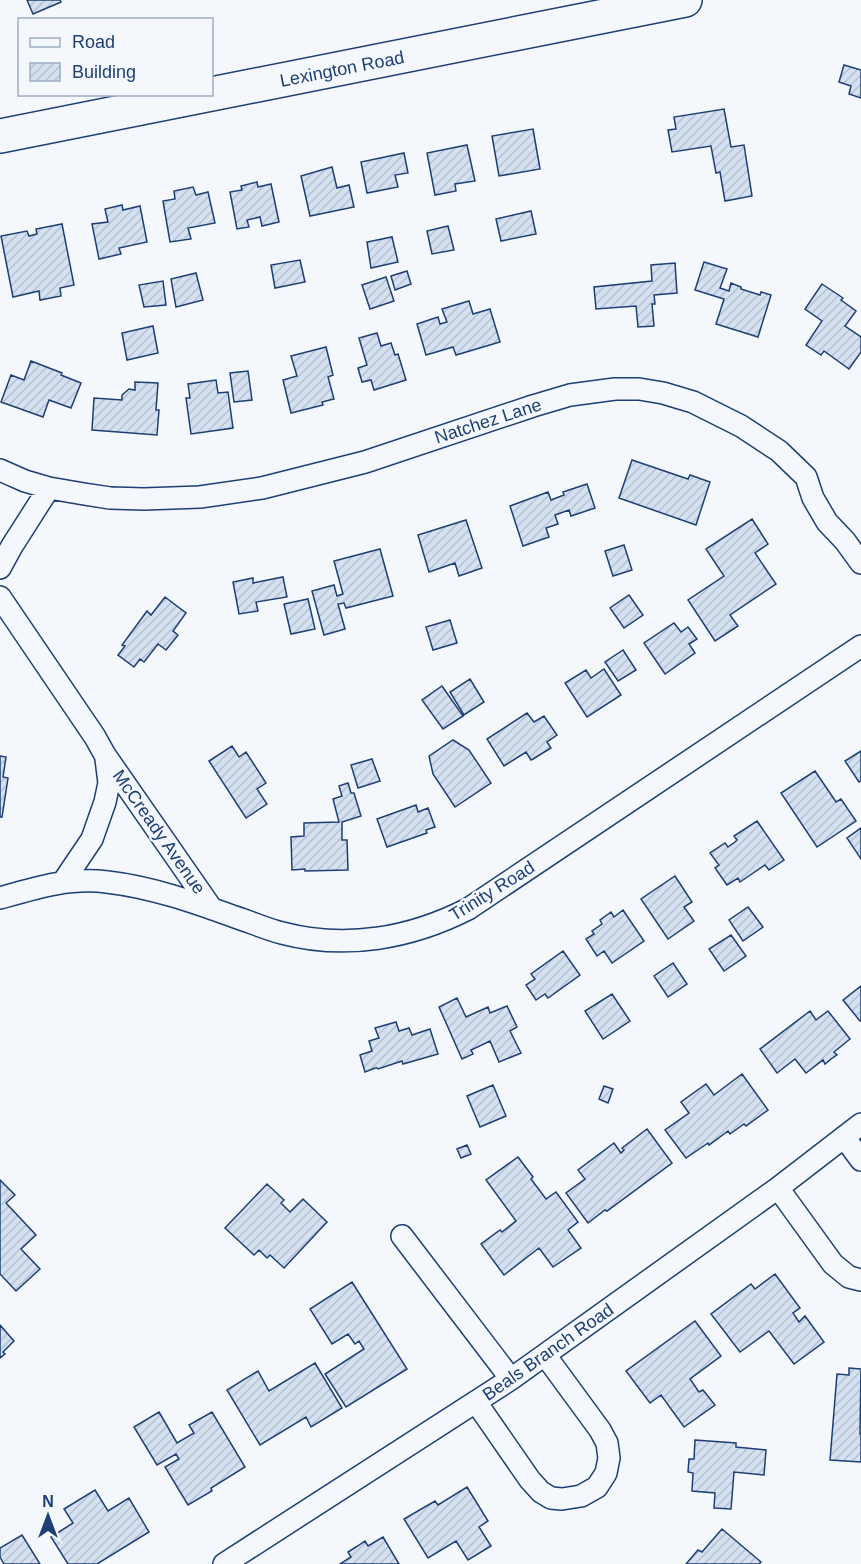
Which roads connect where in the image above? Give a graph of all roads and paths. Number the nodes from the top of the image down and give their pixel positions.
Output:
1 (685, 0) edge
2 (213, 94) edge
3 (201, 96) edge
4 (0, 136) edge
5 (0, 470) edge
6 (49, 488) junction
7 (861, 563) edge
8 (0, 568) edge
9 (0, 597) edge
10 (861, 646) edge
11 (105, 755) junction
12 (63, 882) junction
13 (0, 898) edge
14 (212, 909) junction
15 (861, 1124) edge
16 (843, 1137) junction
17 (861, 1160) edge
18 (778, 1188) junction
19 (402, 1236) dead end
20 (861, 1280) edge
21 (545, 1355) junction
22 (511, 1379) junction
23 (476, 1402) junction
24 (246, 1558) edge
25 (224, 1564) edge

1 - 2 main road, Lexington Road
3 - 4 main road, Lexington Road
5 - 6 street, Natchez Lane
6 - 7 street, Natchez Lane
6 - 8 street
9 - 11 street, McCready Avenue
10 - 14 street, Trinity Road
11 - 12 street, McCready Avenue
11 - 14 street, McCready Avenue
12 - 13 street, Trinity Road
12 - 14 street, Trinity Road
15 - 16 street, Beals Branch Road
16 - 17 street
16 - 18 street, Beals Branch Road
18 - 20 street
18 - 21 street, Beals Branch Road
19 - 22 street
21 - 22 street, Beals Branch Road
21 - 23 street
22 - 23 street, Beals Branch Road
23 - 24 street, Beals Branch Road
24 - 25 street, Beals Branch Road

